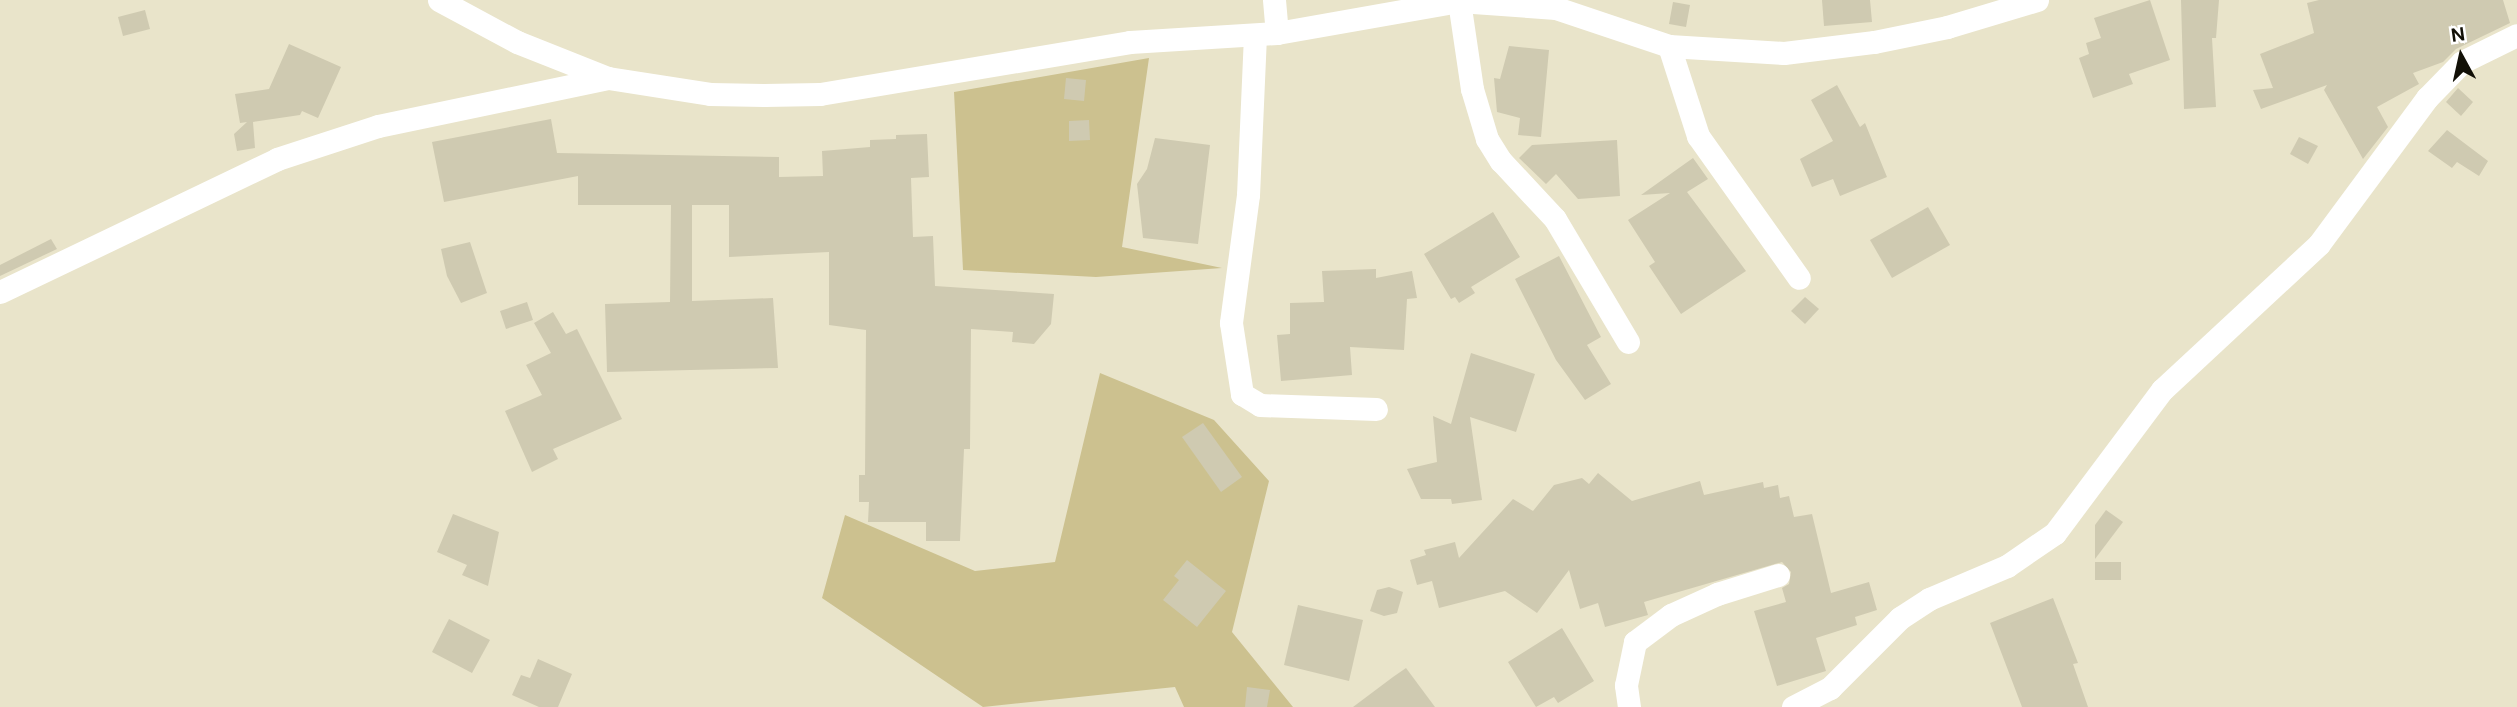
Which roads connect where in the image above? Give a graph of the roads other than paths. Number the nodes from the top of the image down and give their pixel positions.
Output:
1 (439, 0) edge
2 (1274, 0) edge
3 (2037, 0) edge
4 (1459, 1) edge
5 (1266, 34) junction
6 (2517, 35) edge
7 (1669, 46) junction
8 (608, 78) junction
9 (1799, 278) dead end
10 (0, 292) edge
11 (1628, 342) dead end
12 (1376, 410) dead end
13 (1777, 575) dead end
14 (1629, 707) edge
15 (1793, 707) edge

1 - 8 street
2 - 5 street
3 - 7 street
4 - 5 street
4 - 7 street
4 - 11 street
5 - 8 street
5 - 12 street
6 - 15 street
7 - 9 street
8 - 10 street
13 - 14 street

